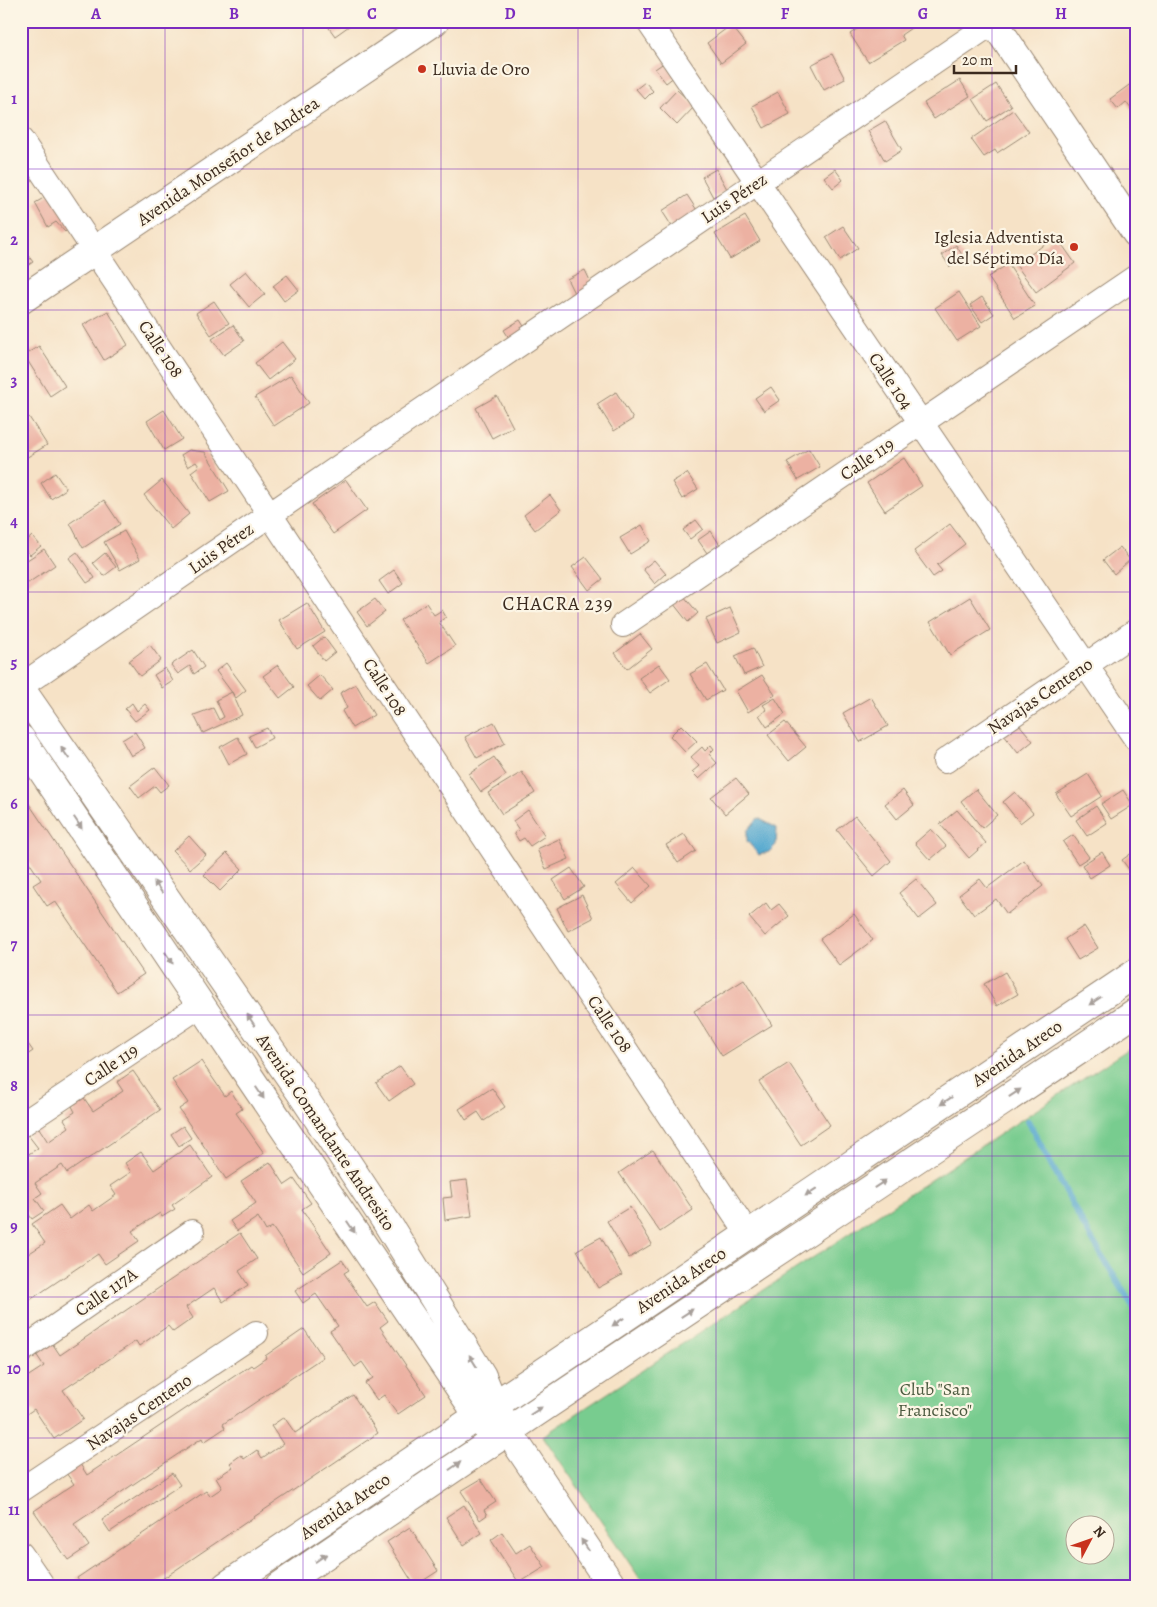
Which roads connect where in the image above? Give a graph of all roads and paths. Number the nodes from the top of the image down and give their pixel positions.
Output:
1 (648, 21) edge
2 (431, 22) edge
3 (994, 22) edge
4 (21, 140) edge
5 (757, 183) junction
6 (1136, 233) edge
7 (95, 250) junction
8 (1136, 277) edge
9 (21, 300) edge
10 (920, 423) junction
11 (270, 514) junction
12 (623, 625) dead end
13 (1136, 631) edge
14 (1086, 665) junction
15 (21, 687) edge
16 (21, 739) edge
17 (1136, 739) edge
18 (945, 761) dead end
19 (1136, 973) edge
20 (201, 1005) junction
21 (1136, 1012) edge
22 (21, 1125) edge
23 (192, 1232) dead end
24 (748, 1234) junction
25 (256, 1333) dead end
26 (21, 1351) edge
27 (486, 1411) junction
28 (502, 1434) junction
29 (21, 1490) edge
30 (21, 1554) edge
31 (42, 1586) edge
32 (226, 1586) edge
33 (280, 1586) edge
34 (591, 1586) edge
35 (612, 1586) edge

1 - 5 street, Calle 104
2 - 7 main road, Avenida Monseñor de Andrea
3 - 5 street, Luis Pérez
3 - 6 main road
4 - 7 street, Calle 108
5 - 10 street, Calle 104
5 - 11 street, Luis Pérez
7 - 9 main road, Avenida Monseñor de Andrea
7 - 11 street, Calle 108
8 - 10 street, Calle 119
10 - 12 street, Calle 119
10 - 14 street, Calle 104
11 - 15 street, Luis Pérez
11 - 24 street, Calle 108
13 - 14 street, Navajas Centeno
14 - 17 street, Calle 104
14 - 18 street, Navajas Centeno
27 -> 15 main road, Avenida Comandante Andresito
16 -> 20 main road, Avenida Comandante Andresito
19 -> 24 main road, Avenida Areco
20 - 22 street, Calle 119
20 -> 27 main road, Avenida Comandante Andresito
28 -> 21 main road, Avenida Areco
23 - 26 street, Calle 117A
24 -> 27 main road, Avenida Areco
25 - 29 street, Navajas Centeno
27 - 28 main road, Avenida Comandante Andresito
27 - 32 main road, Avenida Areco
33 -> 28 main road, Avenida Areco
28 - 34 main road, Avenida Comandante Andresito
35 -> 28 main road, Avenida Comandante Andresito
30 - 31 street

